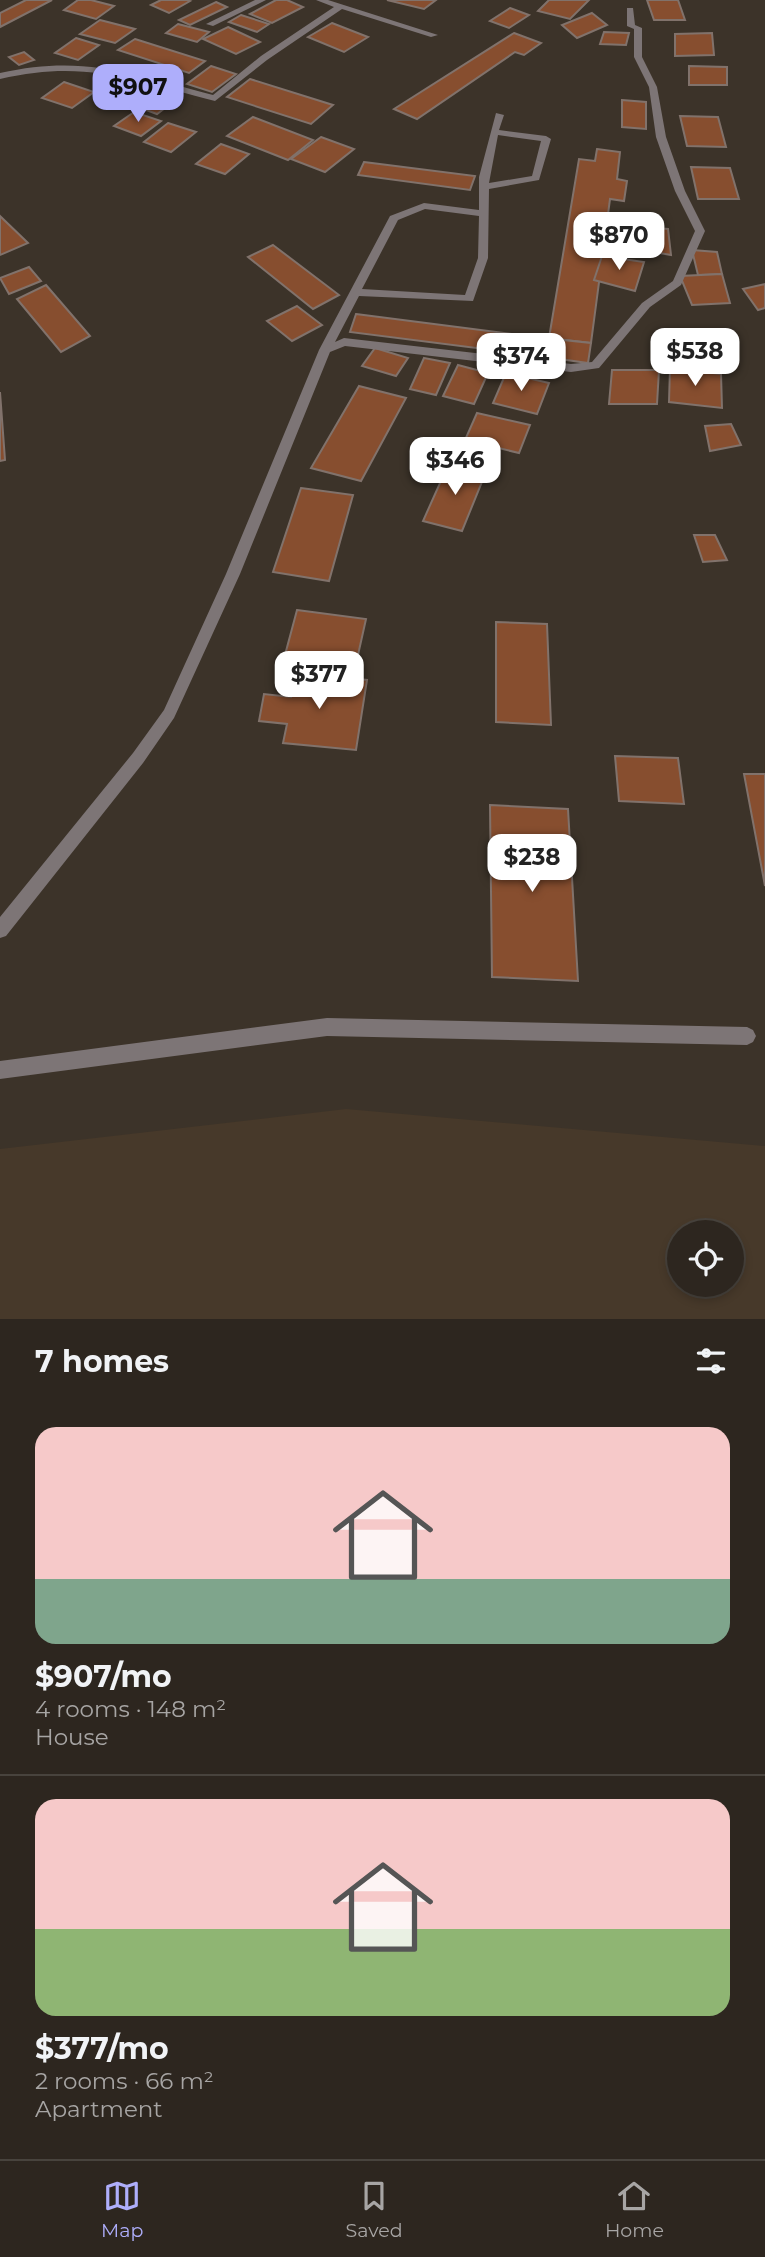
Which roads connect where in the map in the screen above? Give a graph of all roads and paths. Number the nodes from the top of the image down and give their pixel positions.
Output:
1 (262, 0) edge
2 (320, 0) edge
3 (340, 7) junction
4 (630, 10) dead end
5 (210, 24) dead end
6 (434, 35) dead end
7 (0, 76) edge
8 (499, 115) dead end
9 (494, 132) junction
10 (484, 187) junction
11 (484, 214) junction
12 (355, 292) junction
13 (325, 350) junction
14 (0, 930) edge
15 (747, 1036) dead end
16 (0, 1070) edge

1 - 5 street
2 - 3 street
3 - 6 street
3 - 7 street
4 - 13 street
8 - 9 street
9 - 10 street
9 - 10 street
10 - 11 street
11 - 12 street
11 - 12 street
12 - 13 street
13 - 14 street
15 - 16 street

